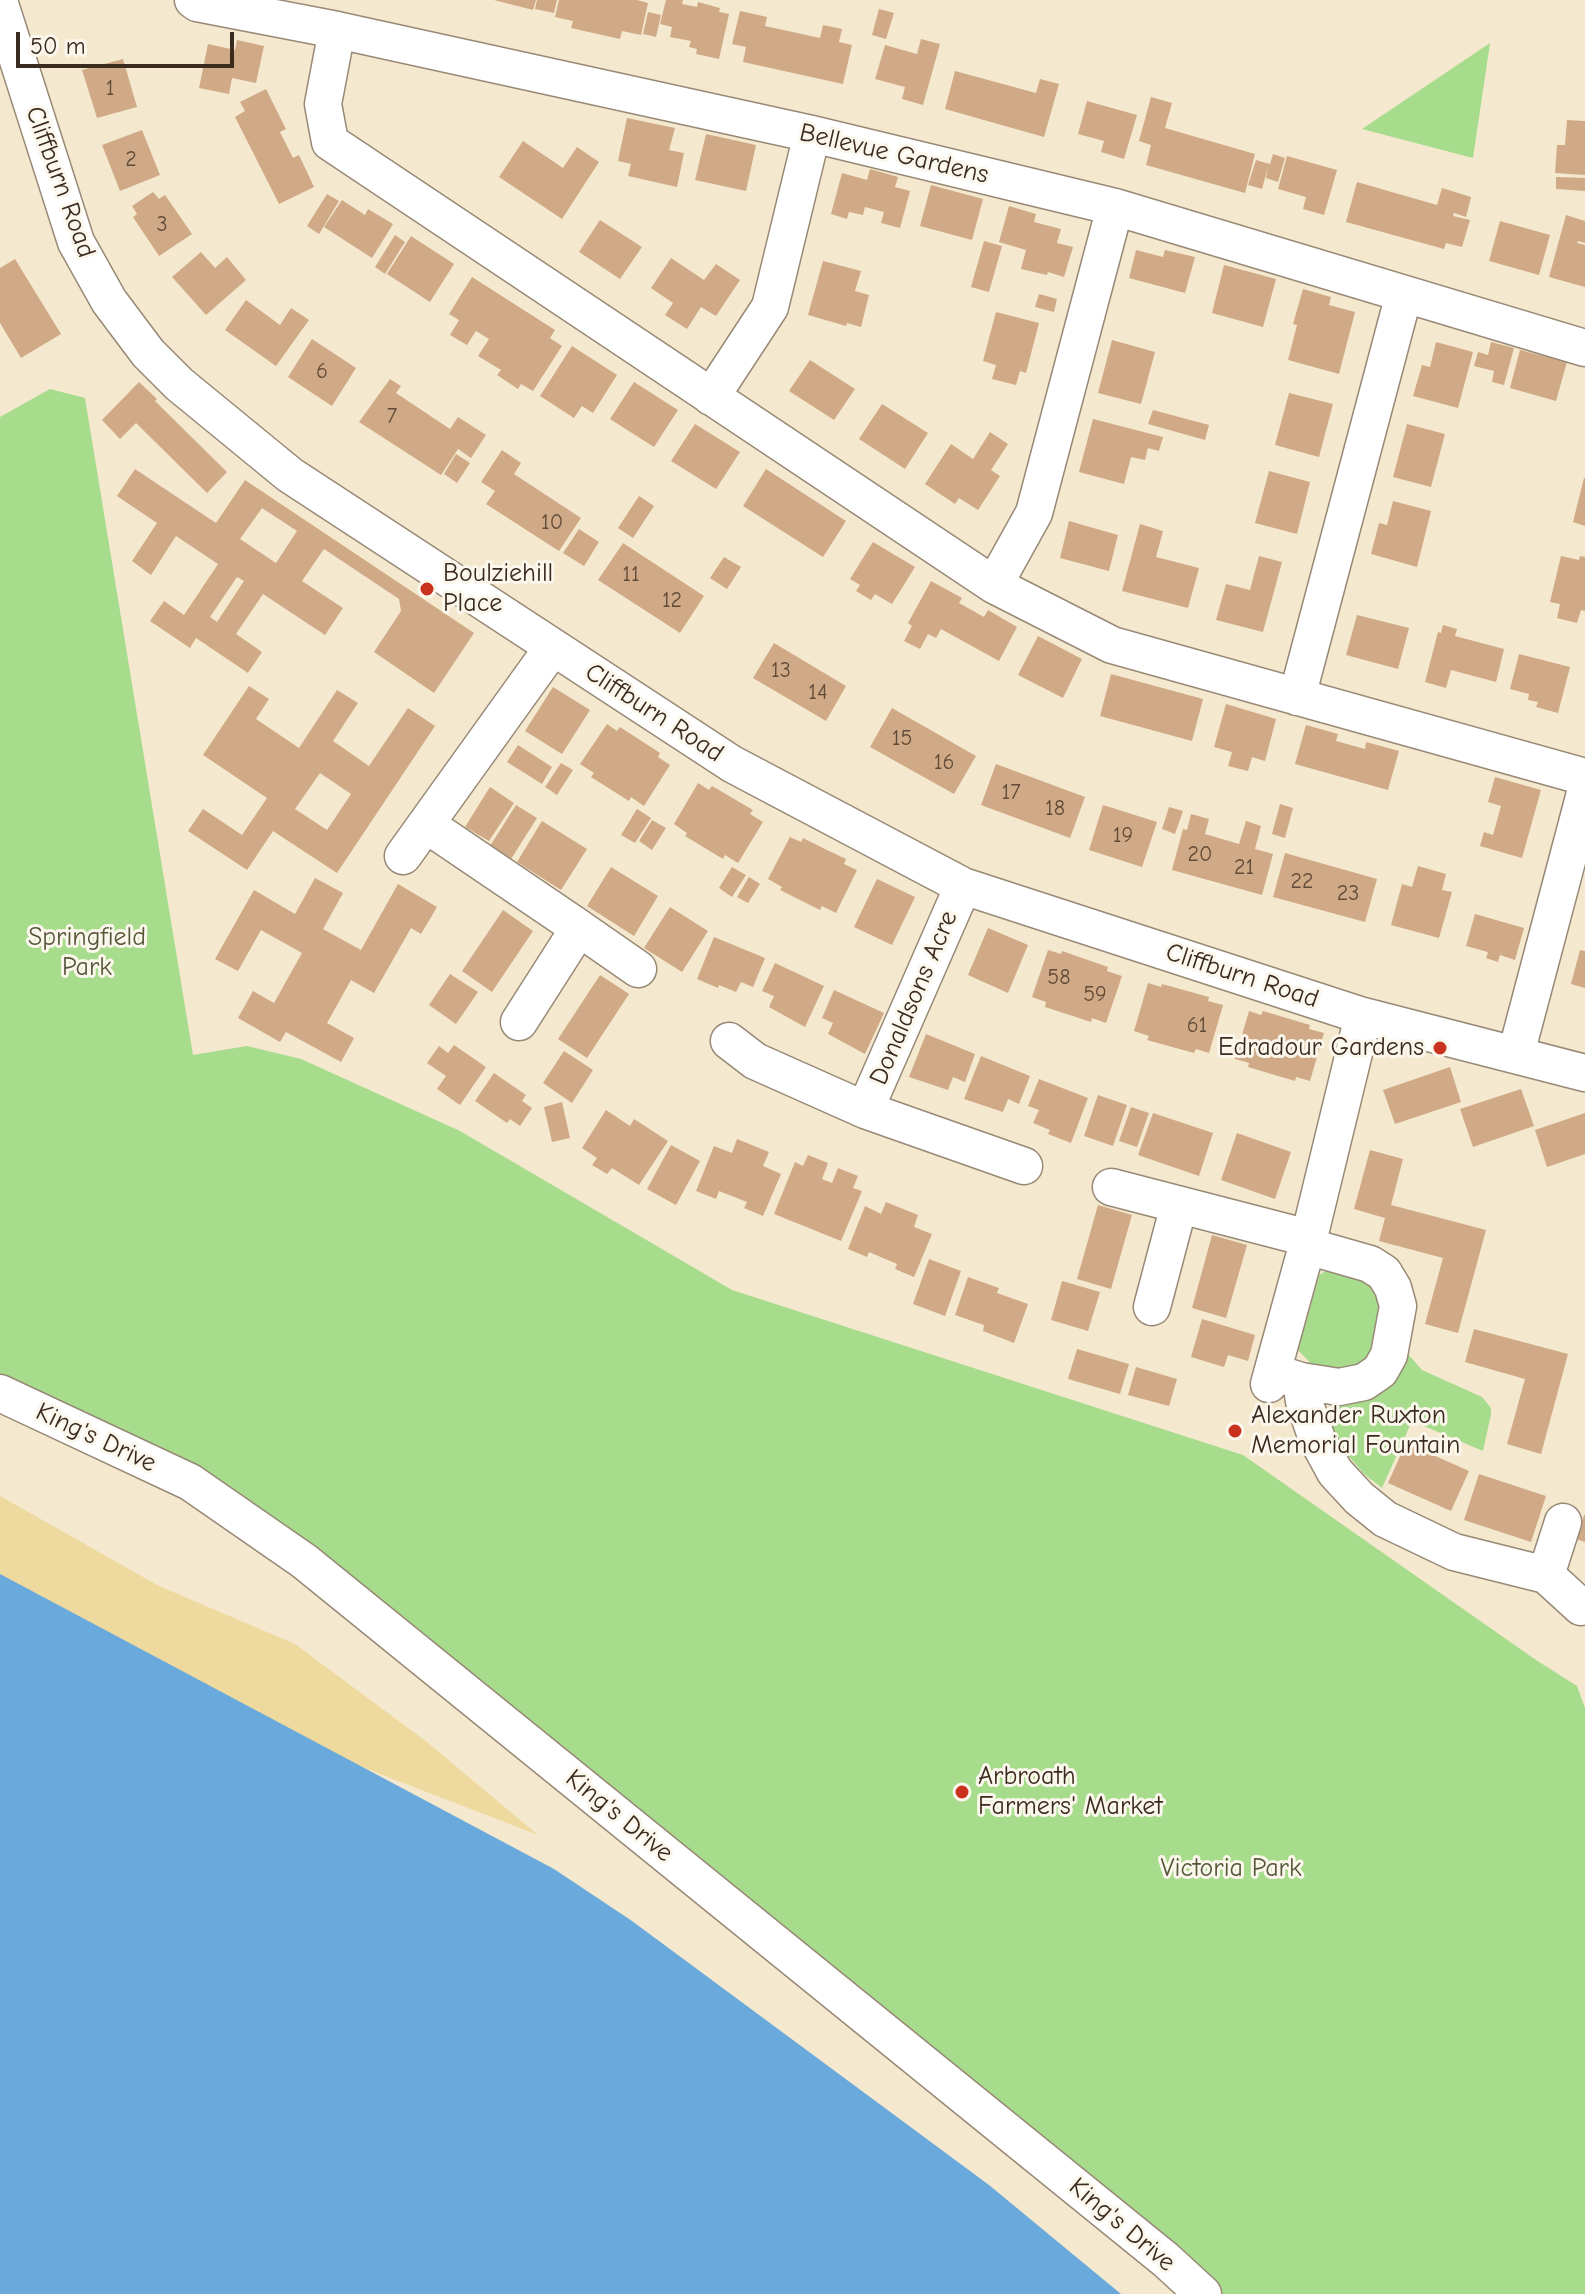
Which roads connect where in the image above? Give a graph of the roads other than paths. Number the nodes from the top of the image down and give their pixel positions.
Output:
1 (193, 0) edge
2 (0, 4) edge
3 (337, 30) junction
4 (812, 134) junction
5 (1115, 207) junction
6 (1404, 294) junction
7 (1585, 348) edge
8 (711, 397) junction
9 (994, 585) junction
10 (553, 647) junction
11 (1297, 697) junction
12 (1585, 777) edge
13 (1585, 793) edge
14 (427, 825) junction
15 (403, 856) dead end
16 (963, 886) junction
17 (579, 928) junction
18 (638, 969) dead end
19 (1363, 1016) junction
20 (519, 1022) dead end
21 (729, 1041) dead end
22 (1516, 1054) junction
23 (1585, 1073) edge
24 (865, 1110) junction
25 (1024, 1166) dead end
26 (1111, 1187) dead end
27 (1179, 1205) junction
28 (1308, 1242) junction
29 (1152, 1307) dead end
30 (1281, 1379) junction
31 (0, 1393) edge
32 (1563, 1522) dead end
33 (1546, 1575) junction
34 (1581, 1607) dead end
35 (1203, 2294) edge

1 - 3 street, Bellevue Gardens
2 - 10 street, Cliffburn Road
3 - 4 street, Bellevue Gardens
3 - 8 street
4 - 5 street, Bellevue Gardens
4 - 8 street
5 - 6 street, Bellevue Gardens
5 - 9 street
6 - 7 street, Bellevue Gardens
6 - 11 street
8 - 9 street
9 - 11 street
10 - 14 street
10 - 16 street, Cliffburn Road
11 - 12 street
13 - 22 street
14 - 15 street
14 - 17 street
16 - 19 street, Cliffburn Road
16 - 24 street, Donaldsons Acre
17 - 18 street
17 - 20 street
19 - 22 street, Cliffburn Road
19 - 28 street
21 - 24 street, Donaldsons Acre
22 - 23 street, Cliffburn Road
24 - 25 street, Donaldsons Acre
26 - 27 street
27 - 28 street
27 - 29 street
28 - 30 street
28 - 30 street
30 - 33 street
31 - 35 street, King's Drive
32 - 33 street
33 - 34 street

